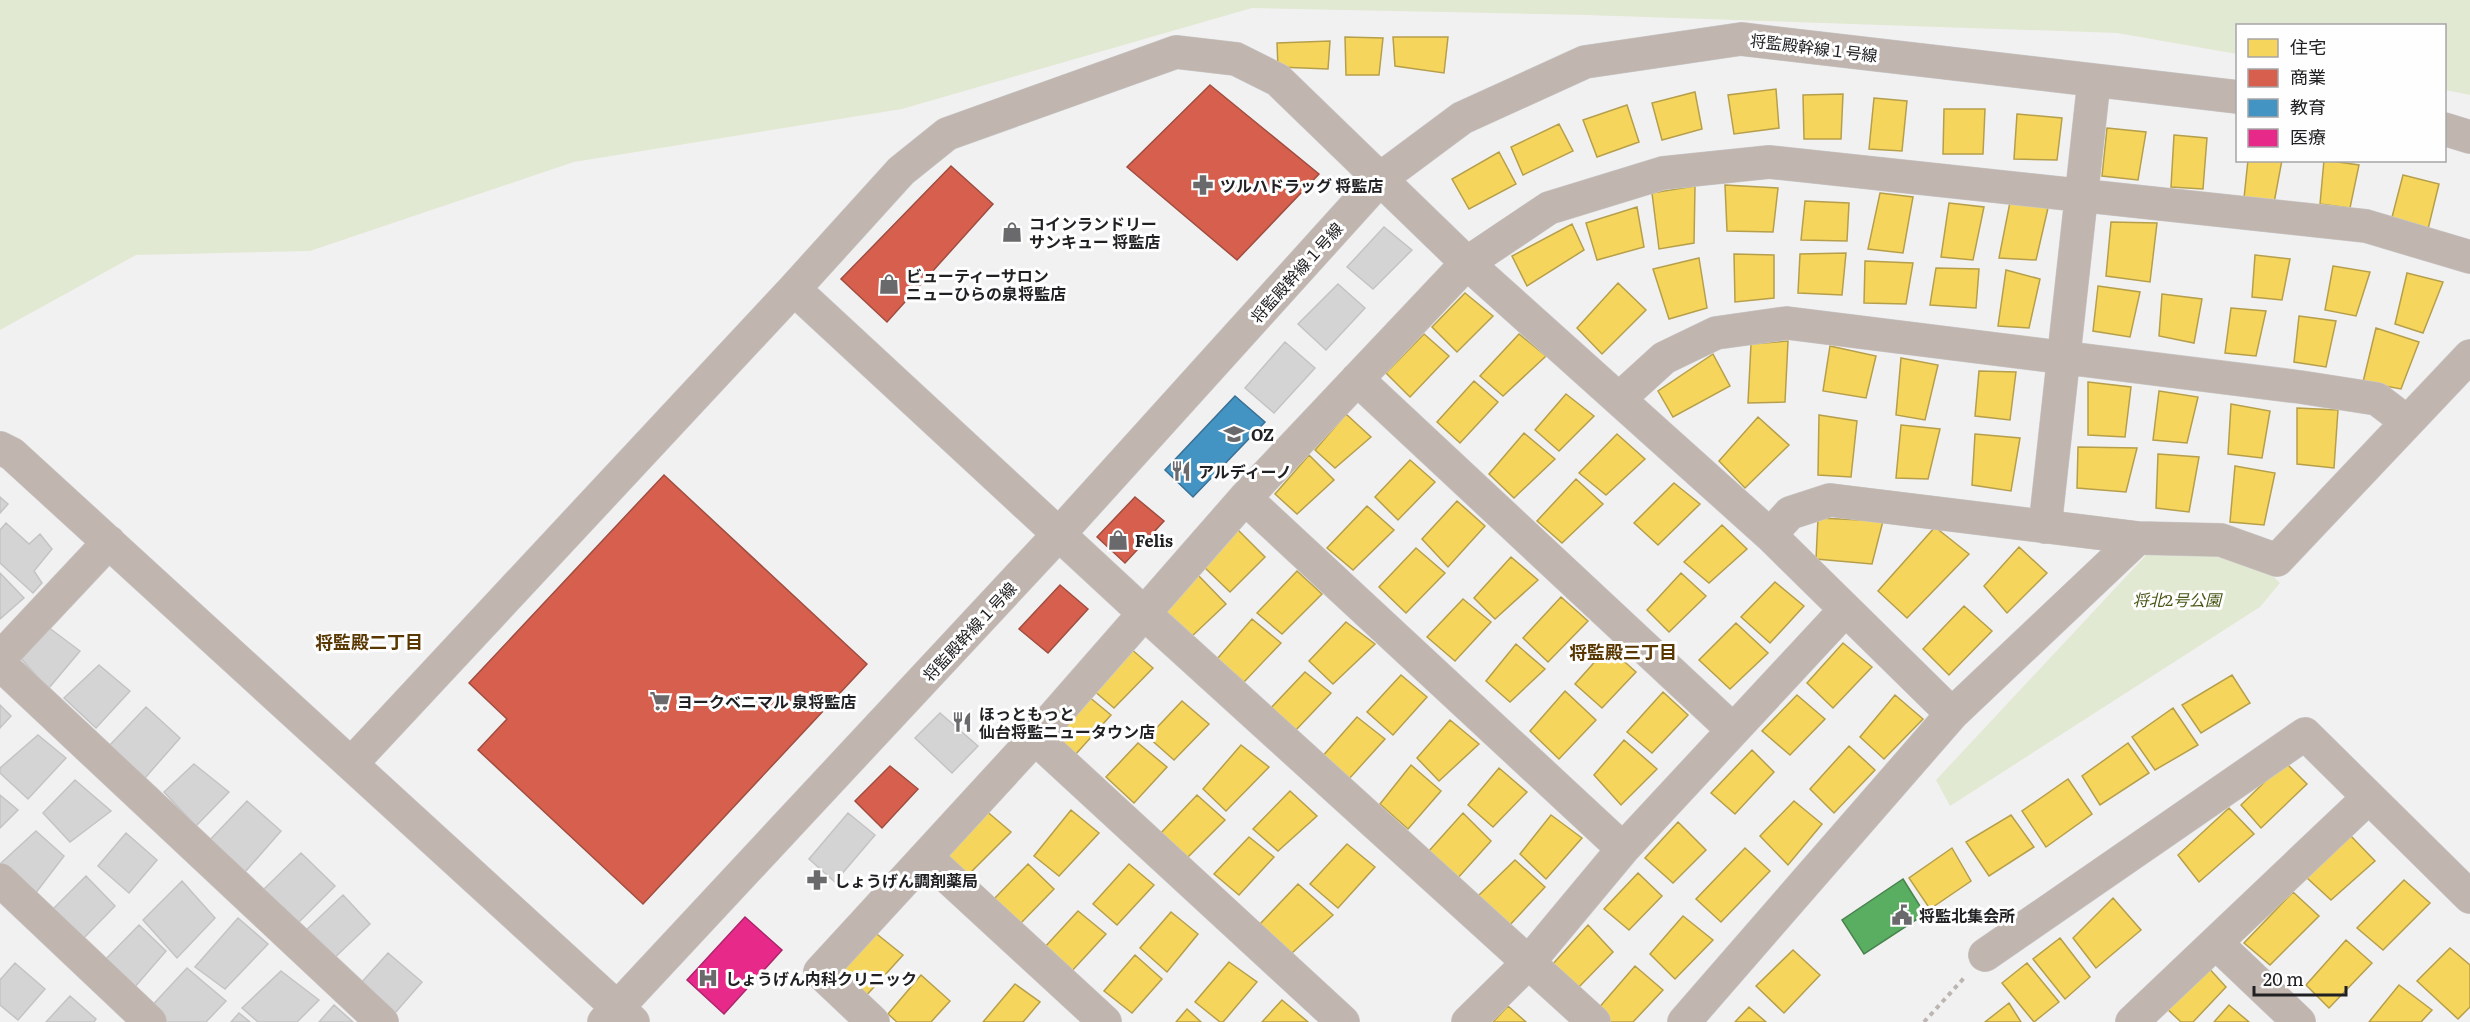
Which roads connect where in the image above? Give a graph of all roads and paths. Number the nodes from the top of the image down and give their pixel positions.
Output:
1 (2094, 81) junction
2 (2236, 97) edge
3 (2446, 129) edge
4 (2470, 136) edge
5 (1380, 179) junction
6 (2081, 193) junction
7 (2470, 257) edge
8 (1467, 263) junction
9 (794, 290) junction
10 (2470, 356) edge
11 (2063, 359) junction
12 (1357, 379) junction
13 (1619, 399) junction
14 (2407, 422) junction
15 (0, 448) edge
16 (1245, 498) junction
17 (2045, 526) junction
18 (1059, 534) junction
19 (1770, 535) junction
20 (2138, 538) junction
21 (109, 542) junction
22 (1845, 610) junction
23 (1146, 615) junction
24 (0, 658) edge
25 (0, 664) edge
26 (1952, 714) junction
27 (1733, 730) junction
28 (1035, 738) junction
29 (351, 764) junction
30 (2369, 797) junction
31 (1623, 849) junction
32 (926, 857) junction
33 (0, 880) edge
34 (2470, 897) edge
35 (2216, 943) junction
36 (1985, 955) joint
37 (1528, 963) junction
38 (618, 1017) edge
39 (150, 1022) edge
40 (382, 1022) edge
41 (873, 1022) edge
42 (1105, 1022) edge
43 (1343, 1022) edge
44 (1468, 1022) edge
45 (1593, 1022) edge
46 (1684, 1022) edge
47 (1924, 1022) edge
48 (2132, 1022) edge
49 (2299, 1022) edge

1 - 2 street, 将監殿幹線１号線
1 - 5 street, 将監殿幹線１号線
1 - 6 street
3 - 4 street
5 - 8 street
5 - 9 street
5 - 18 street, 将監殿幹線１号線
6 - 7 street
6 - 8 street
6 - 11 street
8 - 12 street
8 - 13 street
9 - 18 street
9 - 29 street
10 - 14 street
11 - 13 street
11 - 14 street
11 - 17 street
12 - 16 street
12 - 27 street
13 - 19 street
14 - 20 street
15 - 21 street
16 - 23 street
16 - 31 street
17 - 19 street
17 - 20 street
18 - 23 street
18 - 38 street, 将監殿幹線１号線
19 - 22 street
20 - 26 street
21 - 24 street
21 - 29 street
22 - 26 street
22 - 27 street
23 - 28 street
23 - 37 street
25 - 40 street
26 - 46 street
27 - 31 street
28 - 32 street
28 - 43 street
29 - 38 street
30 - 34 street
30 - 35 street
30 - 36 street
31 - 37 street
32 - 41 street
32 - 42 street
33 - 39 street
35 - 48 street
35 - 49 street
36 - 47 path
37 - 44 street
37 - 45 street

